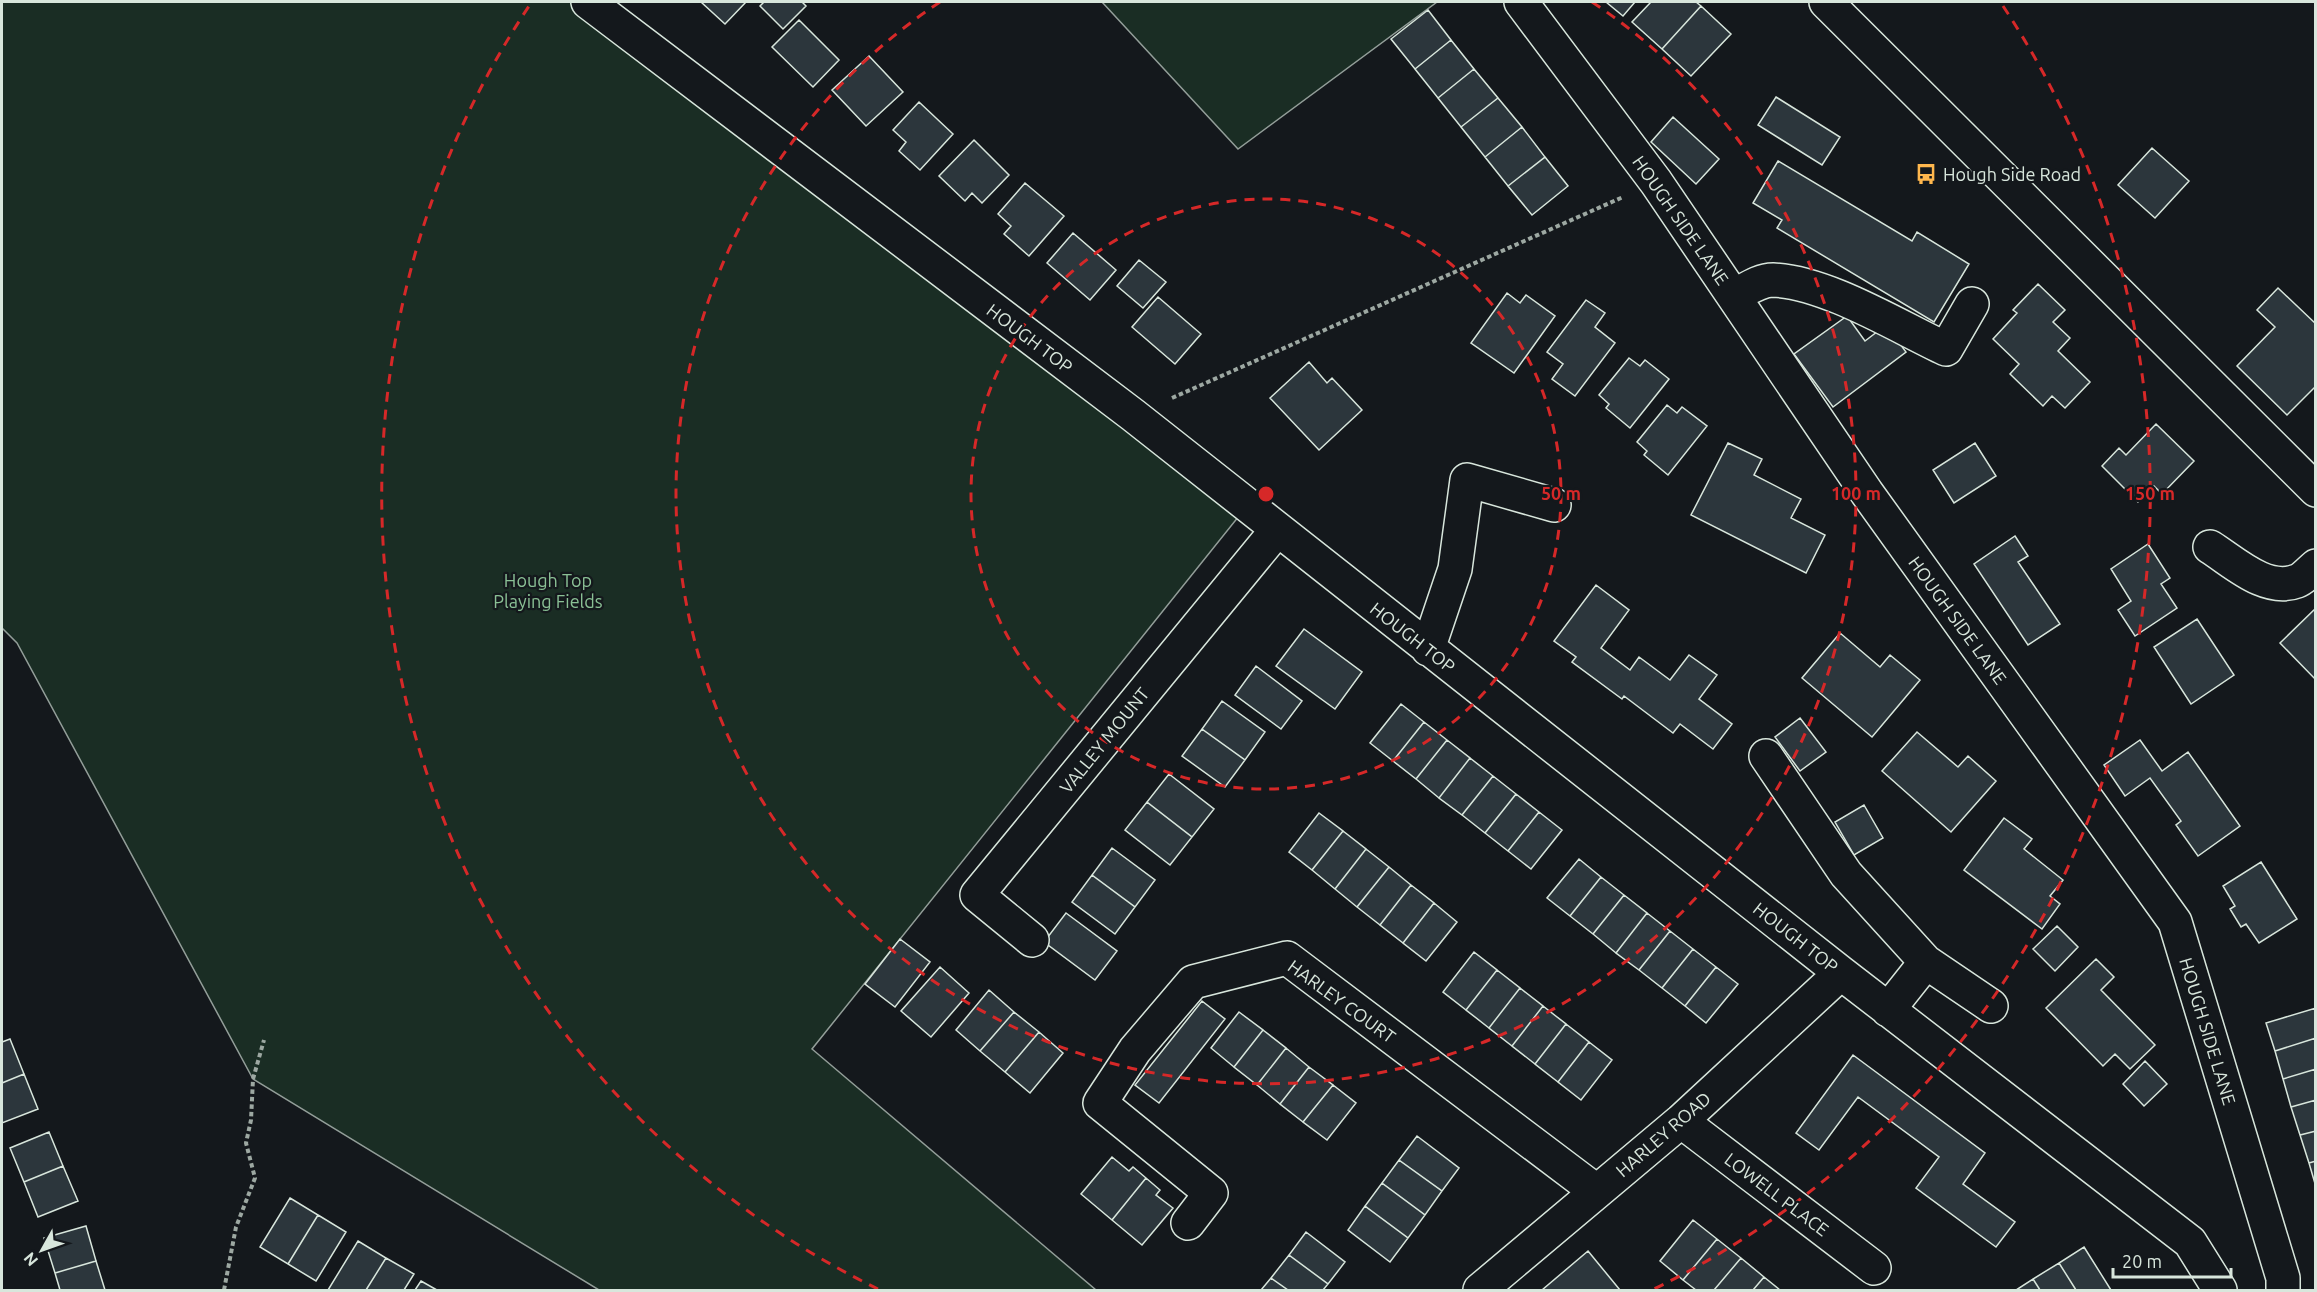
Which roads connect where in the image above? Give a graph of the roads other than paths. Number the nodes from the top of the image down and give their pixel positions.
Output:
1 (588, 2) edge
2 (1521, 2) edge
3 (1826, 2) edge
4 (1734, 296) junction
5 (1972, 304) dead end
6 (2316, 490) edge
7 (1554, 504) dead end
8 (1277, 530) junction
9 (2211, 547) dead end
10 (2316, 566) edge
11 (1428, 649) junction
12 (1766, 756) dead end
13 (1032, 940) dead end
14 (1926, 962) junction
15 (1841, 973) junction
16 (1991, 1005) dead end
17 (1888, 1010) junction
18 (1681, 1121) junction
19 (1596, 1191) junction
20 (1188, 1223) dead end
21 (1874, 1268) dead end
22 (1480, 1290) edge
23 (2220, 1290) edge
24 (2283, 1290) edge

1 - 8 street, HOUGH TOP
2 - 4 street, HOUGH SIDE LANE
3 - 6 street
4 - 5 street
4 - 24 street, HOUGH SIDE LANE
7 - 11 street
8 - 11 street, HOUGH TOP
8 - 13 street, VALLEY MOUNT
9 - 10 street
11 - 15 street, HOUGH TOP
12 - 14 street
14 - 16 street
14 - 17 street
15 - 17 street, HOUGH TOP
15 - 18 street, HARLEY ROAD
17 - 23 street, HOUGH TOP
18 - 19 street, HARLEY ROAD
18 - 21 street, LOWELL PLACE
19 - 20 street, HARLEY COURT
19 - 22 street, HARLEY ROAD

